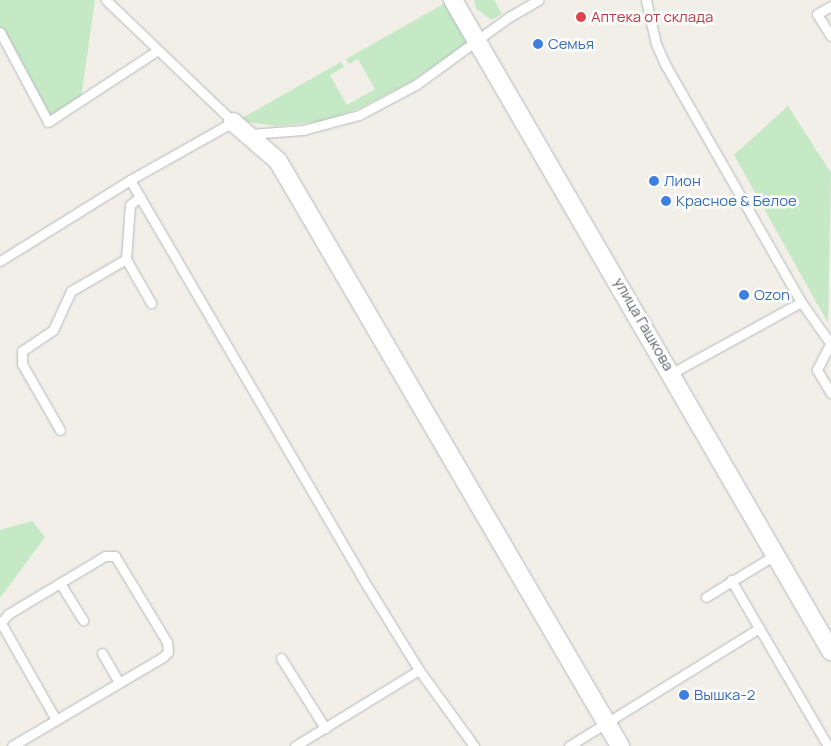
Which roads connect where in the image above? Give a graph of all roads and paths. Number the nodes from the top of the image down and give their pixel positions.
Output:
1 (106, 0) edge
2 (453, 0) edge
3 (539, 0) edge
4 (646, 0) edge
5 (831, 6) edge
6 (0, 32) edge
7 (831, 36) edge
8 (479, 40) junction
9 (158, 50) junction
10 (233, 122) junction
11 (250, 134) junction
12 (130, 180) junction
13 (140, 197) junction
14 (126, 259) junction
15 (0, 260) edge
16 (801, 302) junction
17 (151, 303) dead end
18 (831, 344) edge
19 (672, 373) junction
20 (831, 393) edge
21 (60, 430) dead end
22 (775, 555) junction
23 (731, 580) junction
24 (60, 582) junction
25 (706, 597) dead end
26 (83, 620) dead end
27 (759, 628) junction
28 (831, 651) edge
29 (102, 653) dead end
30 (281, 658) dead end
31 (419, 670) junction
32 (119, 683) junction
33 (56, 720) junction
34 (606, 724) junction
35 (325, 728) junction
36 (12, 746) edge
37 (294, 746) edge
38 (474, 746) edge
39 (569, 746) edge
40 (620, 746) edge
41 (828, 746) edge

1 - 9 lane
2 - 8 street, улица Гашкова
3 - 8 lane
4 - 16 lane
5 - 7 lane
6 - 9 lane
8 - 11 lane
8 - 19 street, улица Гашкова
9 - 10 lane
10 - 11 street
10 - 12 lane
11 - 34 street
12 - 13 lane
12 - 15 lane
13 - 14 lane
13 - 31 lane
14 - 17 lane
14 - 21 lane
16 - 18 lane
16 - 19 lane
18 - 20 lane
19 - 22 street, улица Гашкова
22 - 23 lane
22 - 28 street, улица Гашкова
23 - 25 lane
23 - 27 lane
24 - 26 lane
24 - 32 lane
24 - 33 lane
27 - 34 lane
27 - 41 lane
29 - 32 lane
30 - 35 lane
31 - 35 lane
31 - 38 lane
32 - 33 lane
33 - 36 lane
34 - 39 lane
34 - 40 street
35 - 37 lane

